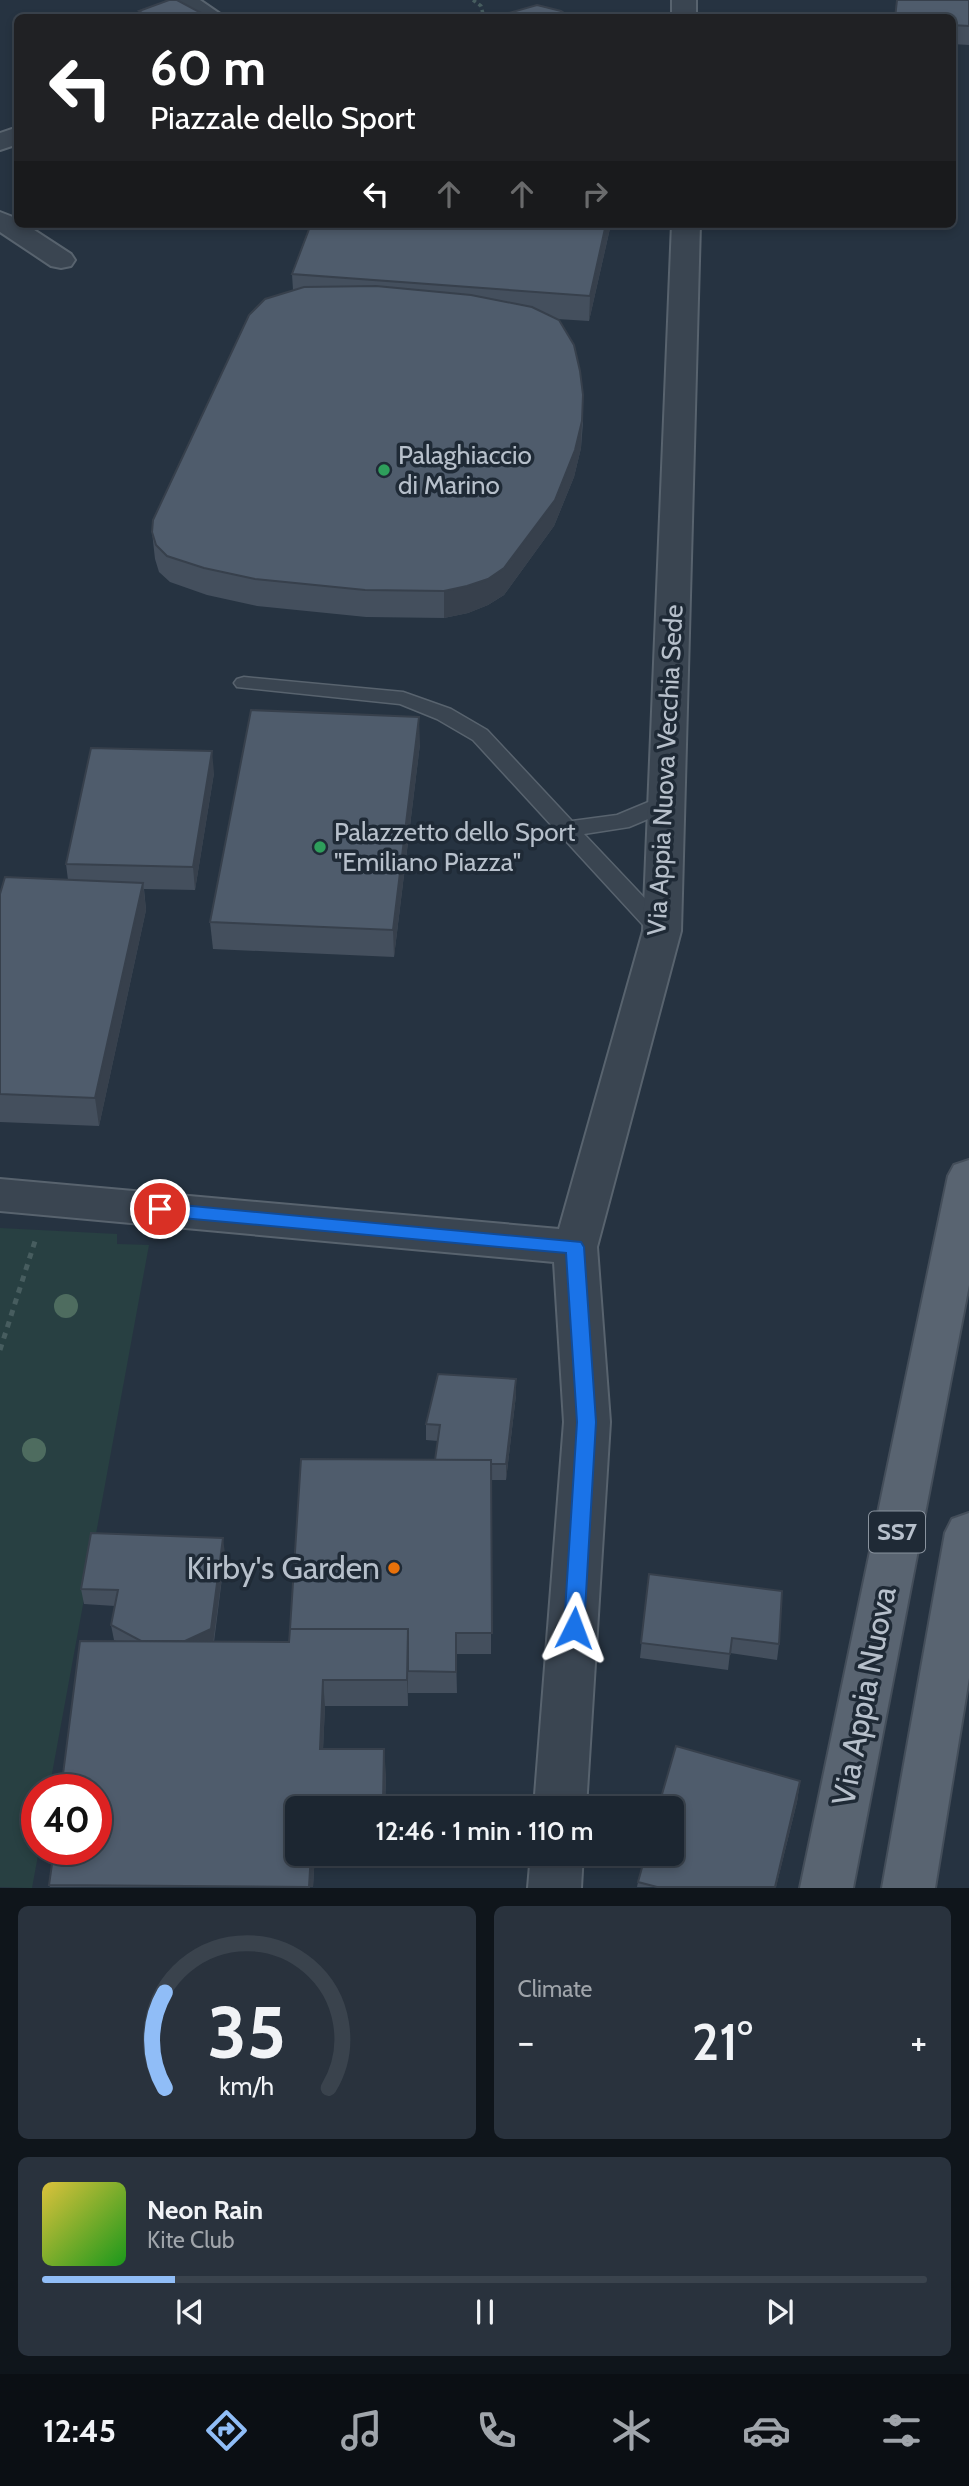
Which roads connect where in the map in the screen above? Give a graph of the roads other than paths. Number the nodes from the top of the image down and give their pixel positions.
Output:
1 (183, 0) edge
2 (207, 14) edge
3 (0, 220) edge
4 (686, 228) edge
5 (61, 260) dead end
6 (244, 683) dead end
7 (666, 803) junction
8 (565, 829) junction
9 (662, 931) junction
10 (969, 1176) edge
11 (0, 1195) edge
12 (575, 1247) junction
13 (969, 1533) edge
14 (561, 1796) edge
15 (556, 1866) edge
16 (554, 1888) edge
17 (826, 1888) edge
18 (908, 1888) edge

1 - 2 street
3 - 5 street
4 - 7 street, Via Appia Nuova Vecchia Sede
6 - 8 lane
7 - 8 lane
7 - 9 street, Via Appia Nuova Vecchia Sede
8 - 9 lane
9 - 12 street, Via Appia Nuova Vecchia Sede
10 - 17 main road, Via Appia Nuova / SS7
11 - 12 street
12 - 14 street, Via Appia Nuova Vecchia Sede
13 - 18 main road
15 - 16 street

